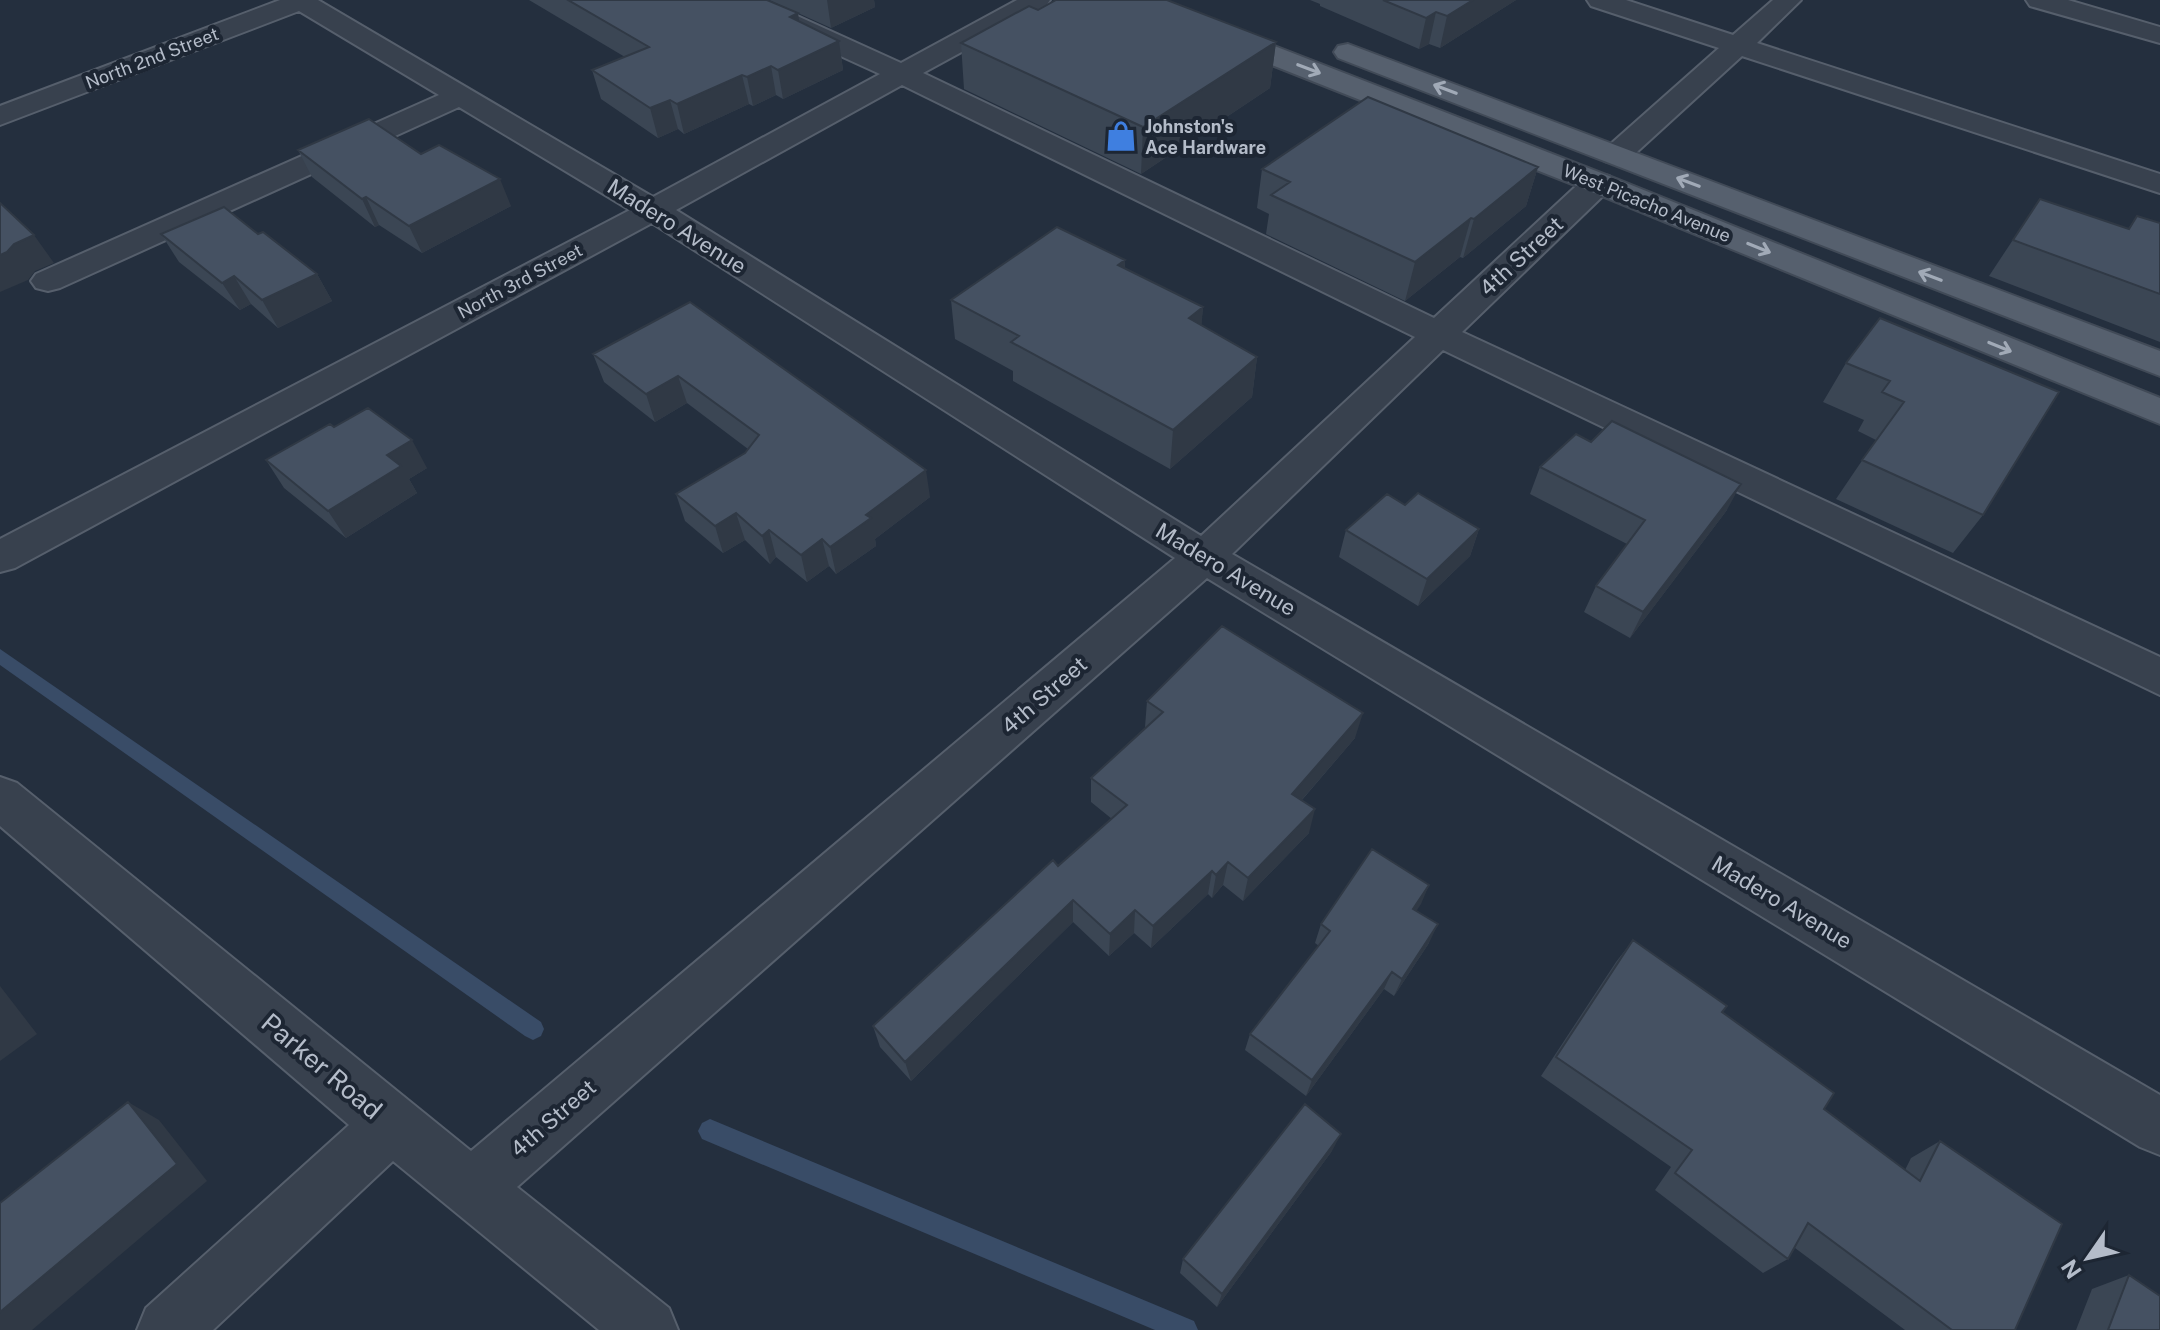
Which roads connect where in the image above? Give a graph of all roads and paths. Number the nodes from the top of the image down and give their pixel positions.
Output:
1 (302, 0) edge
2 (740, 0) edge
3 (1037, 0) edge
4 (1132, 0) edge
5 (1600, 0) edge
6 (1788, 0) edge
7 (2039, 0) edge
8 (2160, 35) edge
9 (1328, 44) dead end
10 (1738, 45) junction
11 (902, 74) junction
12 (461, 96) junction
13 (0, 116) edge
14 (1607, 169) junction
15 (2160, 184) edge
16 (653, 210) junction
17 (48, 281) dead end
18 (1438, 334) junction
19 (2160, 364) edge
20 (2160, 412) edge
21 (0, 557) edge
22 (1204, 557) junction
23 (2160, 677) edge
24 (0, 797) edge
25 (392, 1124) junction
26 (2160, 1127) edge
27 (472, 1188) junction
28 (168, 1330) edge
29 (647, 1330) edge

1 - 12 street, Madero Avenue
1 - 13 street, North 2nd Street
2 - 11 street
3 - 11 street, North 3rd Street
4 -> 14 main road, West Picacho Avenue
5 - 10 street
6 - 10 street, 4th Street
7 - 8 street
14 -> 9 main road, West Picacho Avenue
10 - 14 street, 4th Street
10 - 15 street
11 - 16 street, North 3rd Street
11 - 18 street
12 - 16 street, Madero Avenue
12 - 17 street
14 - 18 street, 4th Street
19 -> 14 main road, West Picacho Avenue
14 -> 20 main road, West Picacho Avenue
16 - 21 street, North 3rd Street
16 - 22 street, Madero Avenue
18 - 22 street, 4th Street
18 - 23 street
22 - 26 street, Madero Avenue
22 - 27 street, 4th Street
24 - 25 street, Parker Road
25 - 27 street, Parker Road
25 - 28 street
27 - 29 street, Parker Road

